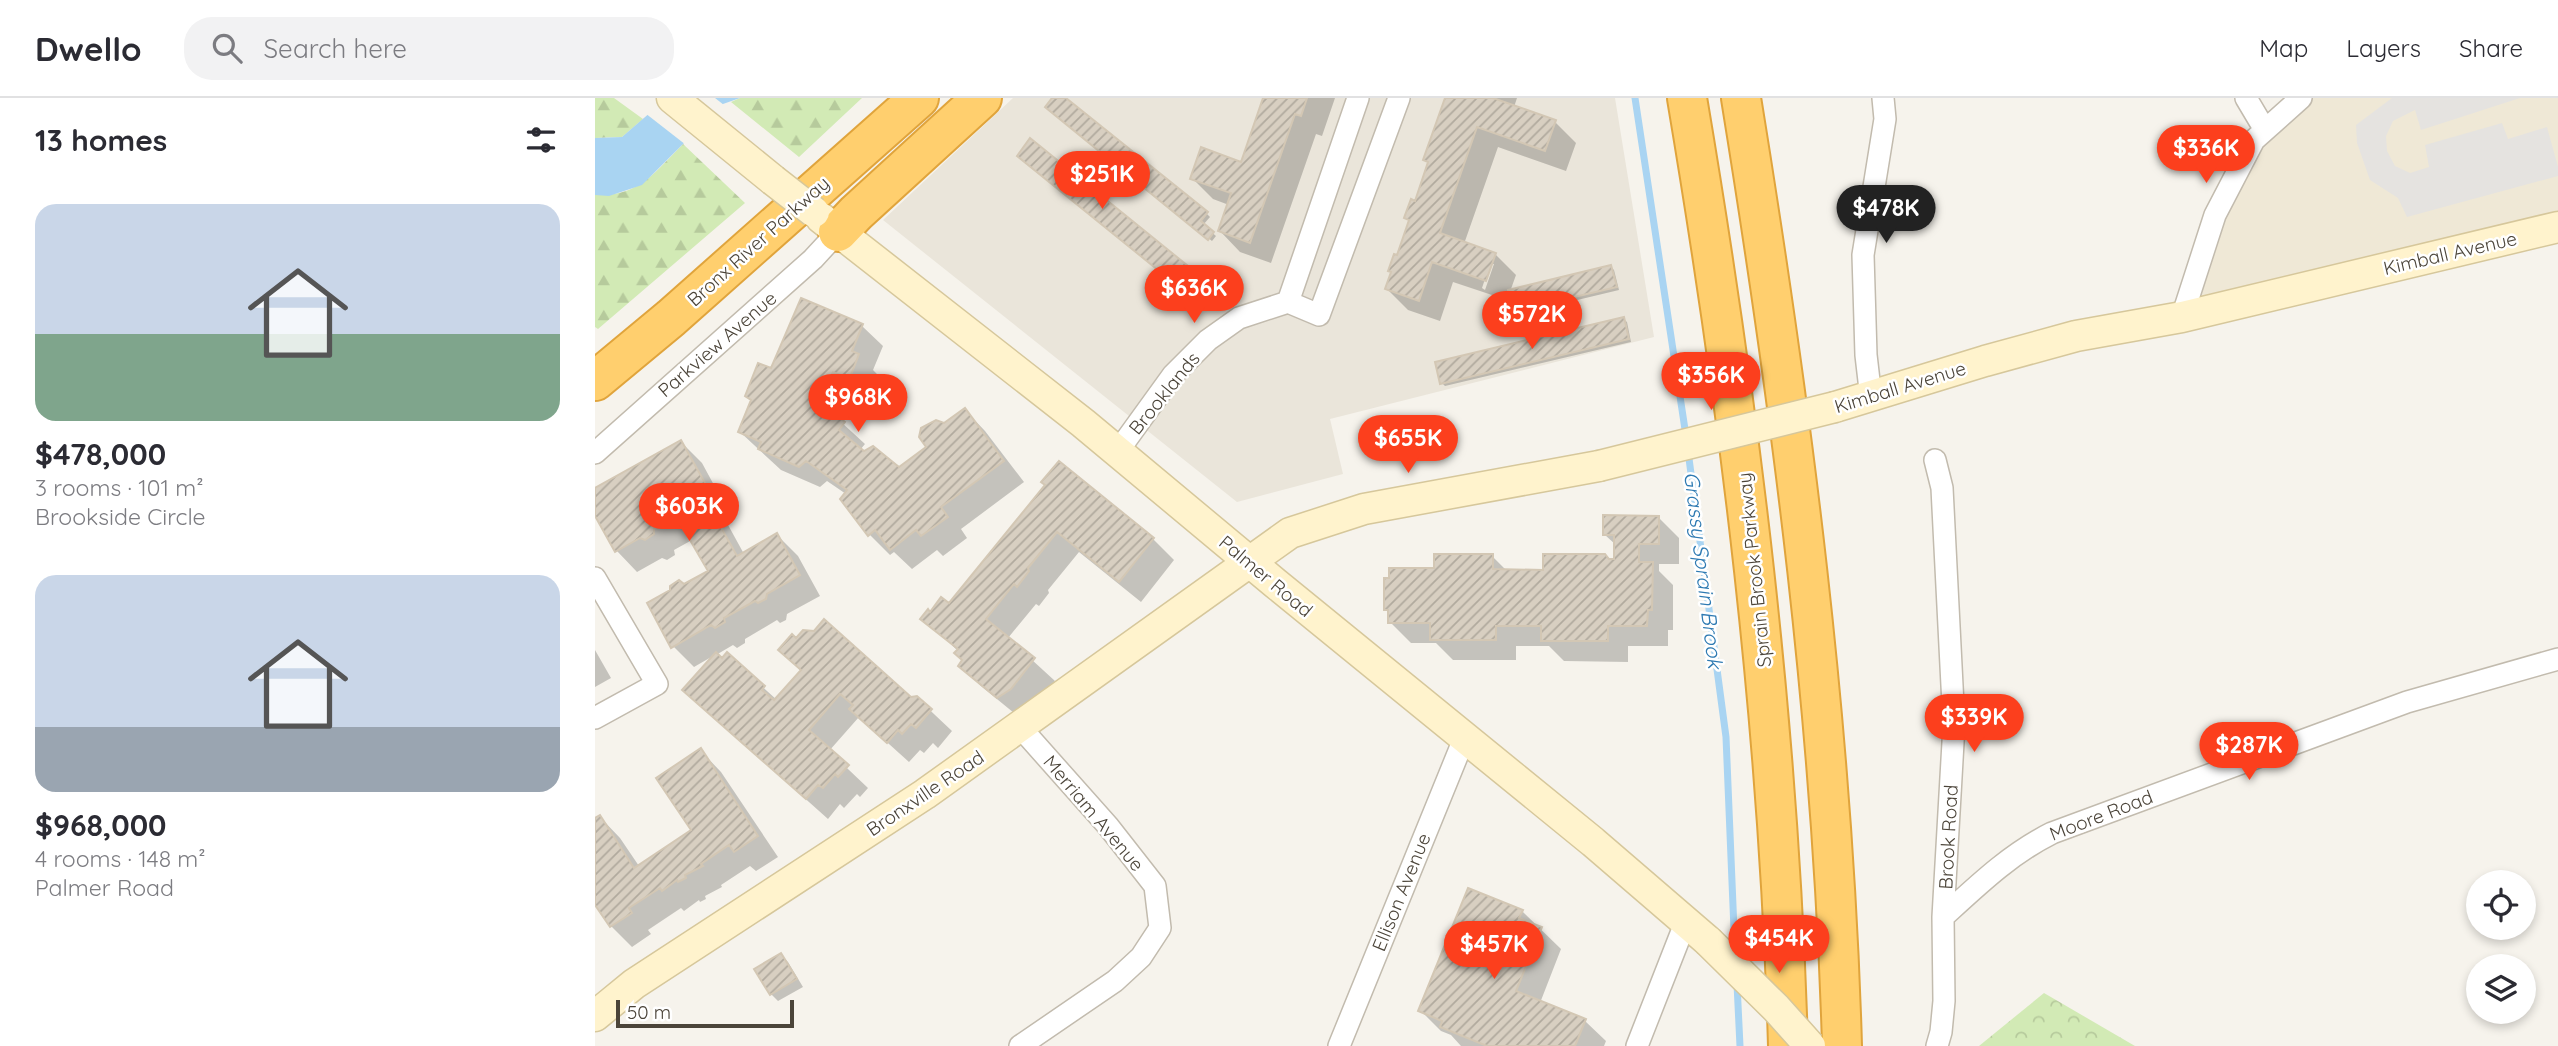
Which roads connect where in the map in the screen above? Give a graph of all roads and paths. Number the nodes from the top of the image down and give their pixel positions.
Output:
1 (672, 98) edge
2 (884, 98) edge
3 (919, 98) edge
4 (982, 98) edge
5 (1358, 98) edge
6 (1399, 98) edge
7 (1688, 98) edge
8 (1741, 98) edge
9 (1883, 98) edge
10 (2246, 98) edge
11 (2301, 98) edge
12 (2265, 130) junction
13 (1339, 152) junction
14 (1375, 165) junction
15 (826, 222) junction
16 (2558, 227) edge
17 (1287, 302) junction
18 (2182, 317) junction
19 (595, 352) edge
20 (595, 381) edge
21 (1871, 398) junction
22 (1118, 451) junction
23 (595, 453) edge
24 (1935, 460) dead end
25 (1251, 563) junction
26 (595, 578) edge
27 (2558, 659) edge
28 (595, 718) edge
29 (1020, 727) junction
30 (1464, 739) junction
31 (1943, 917) junction
32 (1697, 931) junction
33 (595, 1016) edge
34 (1020, 1046) edge
35 (1339, 1046) edge
36 (1637, 1046) edge
37 (1788, 1046) edge
38 (1810, 1046) edge
39 (1842, 1046) edge
40 (1937, 1046) edge

1 - 15 street, Palmer Road, bridge
2 - 19 highway, Bronx River Parkway
3 - 20 highway, Bronx River Parkway
4 - 15 highway
5 - 13 street
6 - 14 street
7 - 37 highway, Sprain Brook Parkway
8 - 39 highway
9 - 21 street
10 - 12 street
11 - 12 street
12 - 18 street
13 - 14 street
13 - 17 street
14 - 17 street
15 - 22 street, Palmer Road
15 - 23 street, Parkview Avenue
16 - 18 street, Kimball Avenue
17 - 22 street, Brooklands
18 - 21 street, Kimball Avenue
21 - 25 street, Kimball Avenue, bridge
22 - 25 street, Palmer Road
24 - 31 street, Brook Road
25 - 29 street, Bronxville Road
25 - 30 street, Palmer Road
26 - 28 street
27 - 31 street, Moore Road
29 - 33 street, Bronxville Road
29 - 34 street, Merriam Avenue
30 - 32 street, Palmer Road
30 - 35 street, Ellison Avenue
31 - 40 street, Brook Road
32 - 36 street
32 - 38 street, Palmer Road, bridge

